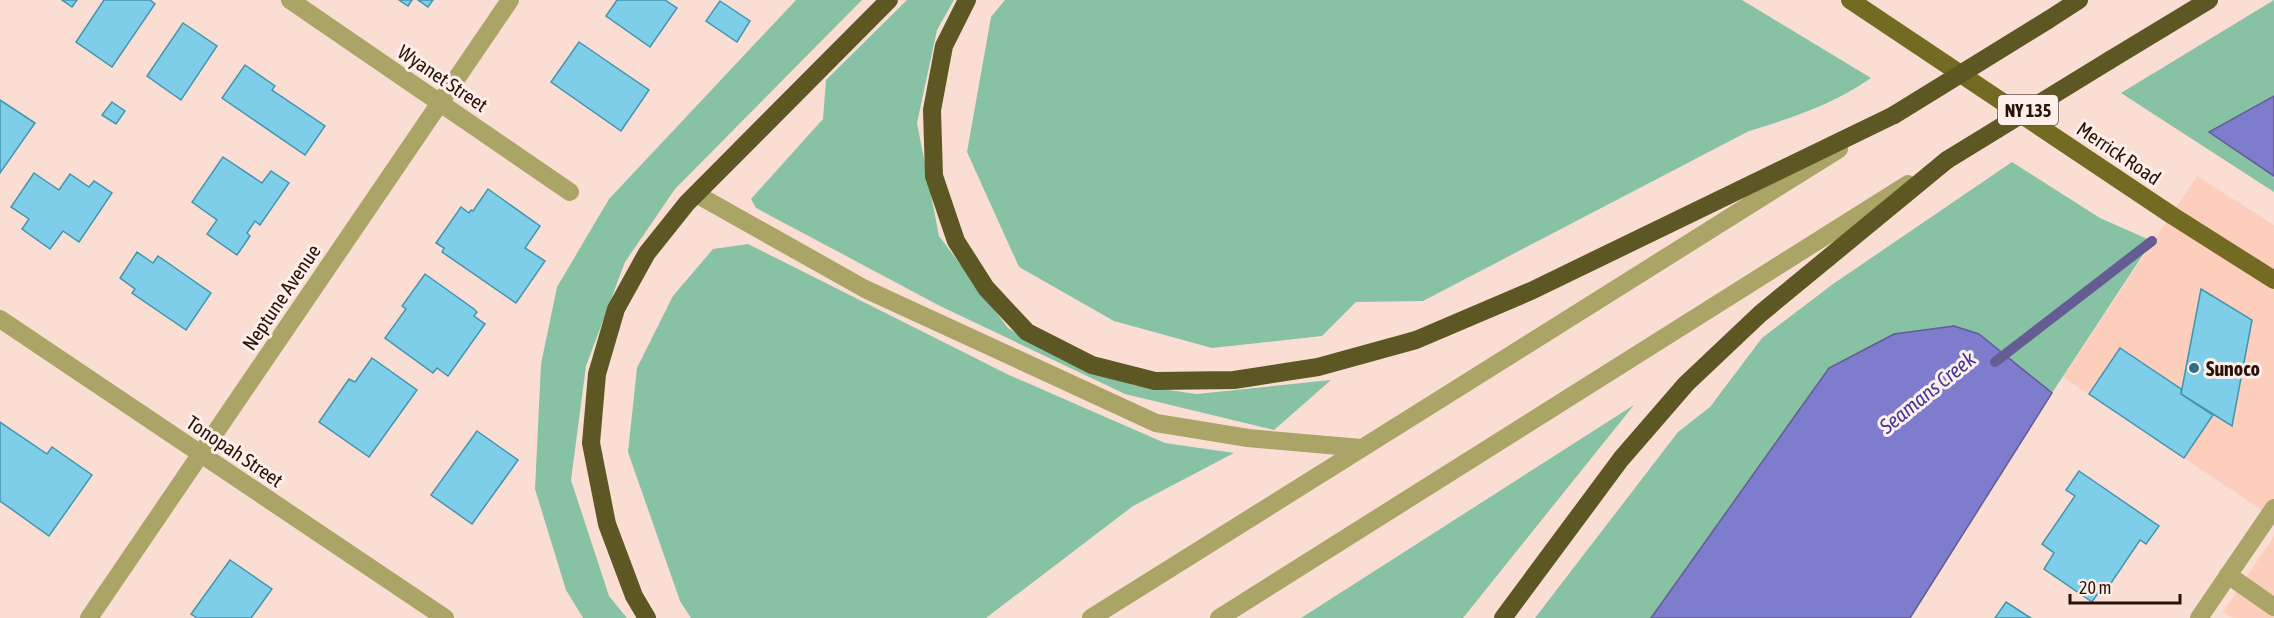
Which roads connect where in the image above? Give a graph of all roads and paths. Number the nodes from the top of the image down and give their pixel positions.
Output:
1 (290, 0) edge
2 (510, 0) edge
3 (889, 0) edge
4 (967, 0) edge
5 (1850, 0) edge
6 (2079, 0) edge
7 (2209, 0) edge
8 (440, 103) junction
9 (1893, 115) junction
10 (1947, 160) junction
11 (570, 192) dead end
12 (696, 194) junction
13 (2274, 280) edge
14 (0, 319) edge
15 (1361, 448) junction
16 (201, 456) junction
17 (2274, 508) edge
18 (2228, 575) junction
19 (2274, 607) edge
20 (89, 618) edge
21 (446, 618) edge
22 (647, 618) edge
23 (1090, 618) edge
24 (1219, 618) edge
25 (1503, 618) edge
26 (2199, 618) edge

1 - 8 street, Wyanet Street
2 - 8 street, Neptune Avenue
3 - 12 highway
4 - 9 highway
5 - 13 main road, Merrick Road
6 - 9 highway, bridge
7 - 10 highway, NY 135, bridge
8 - 11 street, Wyanet Street
8 - 16 street, Neptune Avenue
9 - 15 street
10 - 24 street
10 - 25 highway
12 - 15 street
12 - 22 highway
14 - 16 street, Tonopah Street
15 - 23 street
16 - 20 street, Neptune Avenue
16 - 21 street, Tonopah Street
17 - 18 street
18 - 19 street
18 - 26 street

